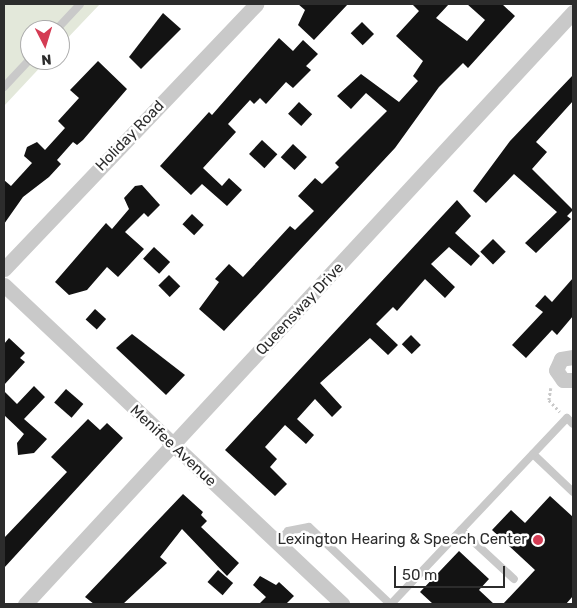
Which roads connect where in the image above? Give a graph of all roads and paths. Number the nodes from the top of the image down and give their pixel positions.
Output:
1 (80, 4) edge
2 (256, 4) edge
3 (573, 12) edge
4 (65, 20) edge
5 (20, 70) edge
6 (4, 87) edge
7 (4, 269) edge
8 (4, 286) edge
9 (573, 357) edge
10 (567, 379) edge
11 (567, 418) junction
12 (573, 424) edge
13 (173, 447) junction
14 (533, 454) junction
15 (573, 492) edge
16 (461, 530) junction
17 (276, 543) junction
18 (514, 579) dead end
19 (25, 604) edge
20 (341, 604) edge
21 (391, 604) edge

1 - 4 lane
2 - 7 street, Holiday Road
3 - 13 street, Queensway Drive
5 - 6 lane
8 - 13 street, Menifee Avenue
9 - 10 street
10 - 11 path
11 - 12 lane
11 - 14 lane
13 - 17 street, Menifee Avenue
13 - 19 street, Queensway Drive
14 - 15 lane
14 - 16 lane
16 - 18 lane
16 - 21 lane
17 - 20 street, Menifee Avenue
17 - 21 lane

